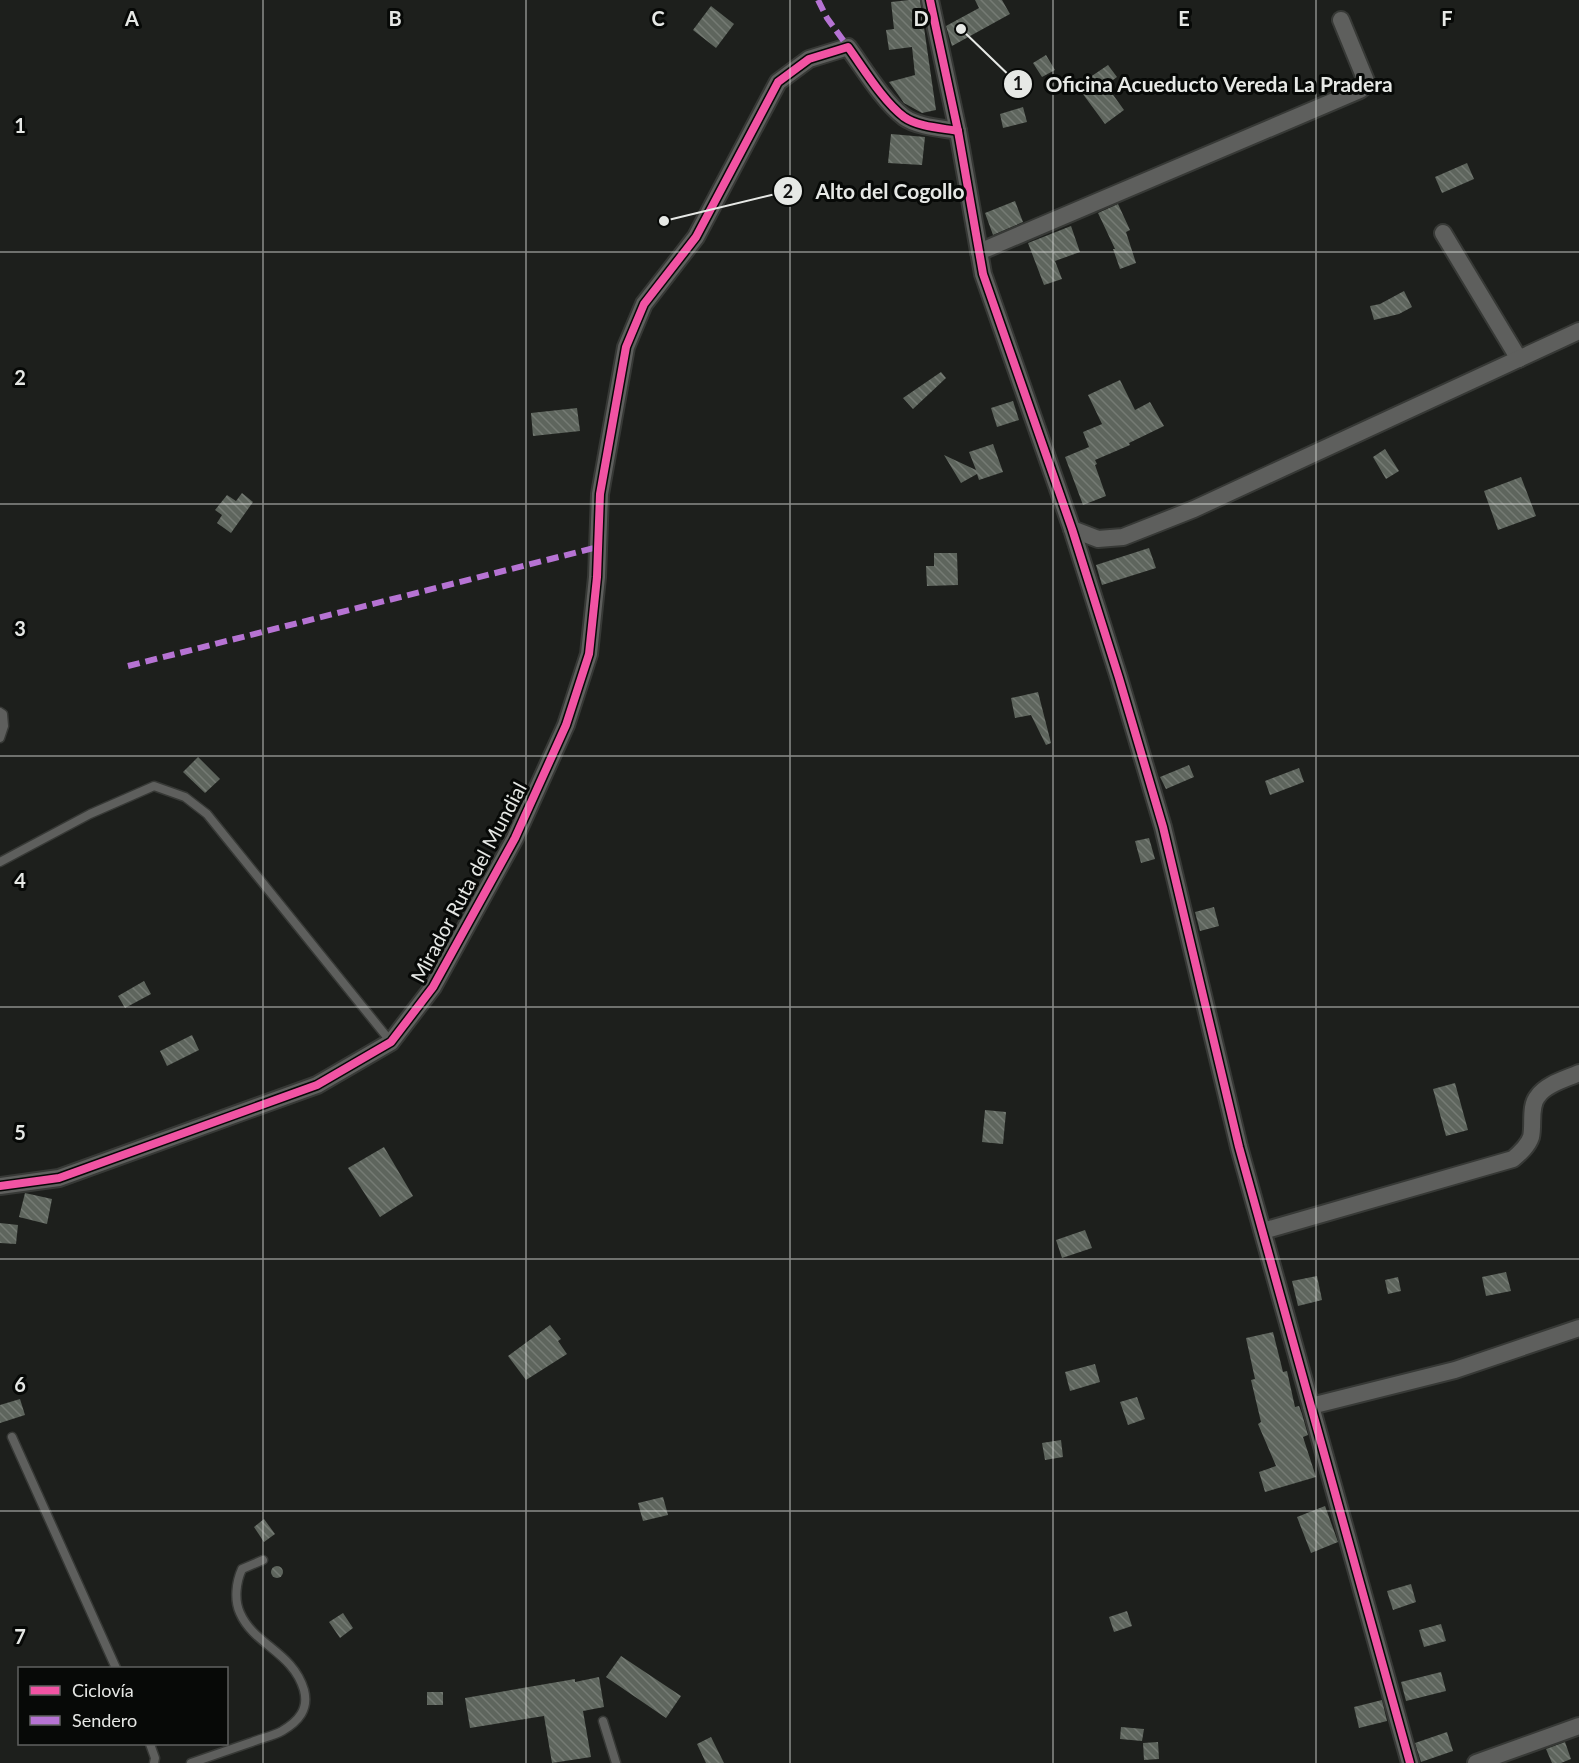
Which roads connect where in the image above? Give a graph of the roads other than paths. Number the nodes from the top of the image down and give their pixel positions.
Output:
1 (930, 0) edge
2 (1341, 20) dead end
3 (958, 131) junction
4 (1443, 233) dead end
5 (979, 252) junction
6 (1579, 331) edge
7 (1519, 359) junction
8 (1072, 529) junction
9 (0, 712) edge
10 (0, 738) edge
11 (0, 862) edge
12 (391, 1042) junction
13 (1579, 1073) edge
14 (0, 1186) edge
15 (1263, 1231) junction
16 (1579, 1328) edge
17 (1311, 1406) junction
18 (12, 1437) dead end
19 (263, 1560) dead end
20 (116, 1667) edge
21 (603, 1721) dead end
22 (1579, 1726) edge
23 (151, 1745) edge
24 (154, 1763) edge
25 (191, 1763) edge
26 (616, 1763) edge
27 (1410, 1763) edge
28 (1476, 1763) edge

1 - 3 street
2 - 5 street
3 - 5 street
3 - 12 street, Mirador Ruta del Mundial
4 - 7 street
5 - 8 street
6 - 7 street
7 - 8 street
8 - 15 street
9 - 10 lane
11 - 12 lane
12 - 14 street, Mirador Ruta del Mundial
13 - 15 street
15 - 17 street
16 - 17 street
17 - 27 street
18 - 20 lane
19 - 25 lane
21 - 26 lane
22 - 28 street
23 - 24 lane

